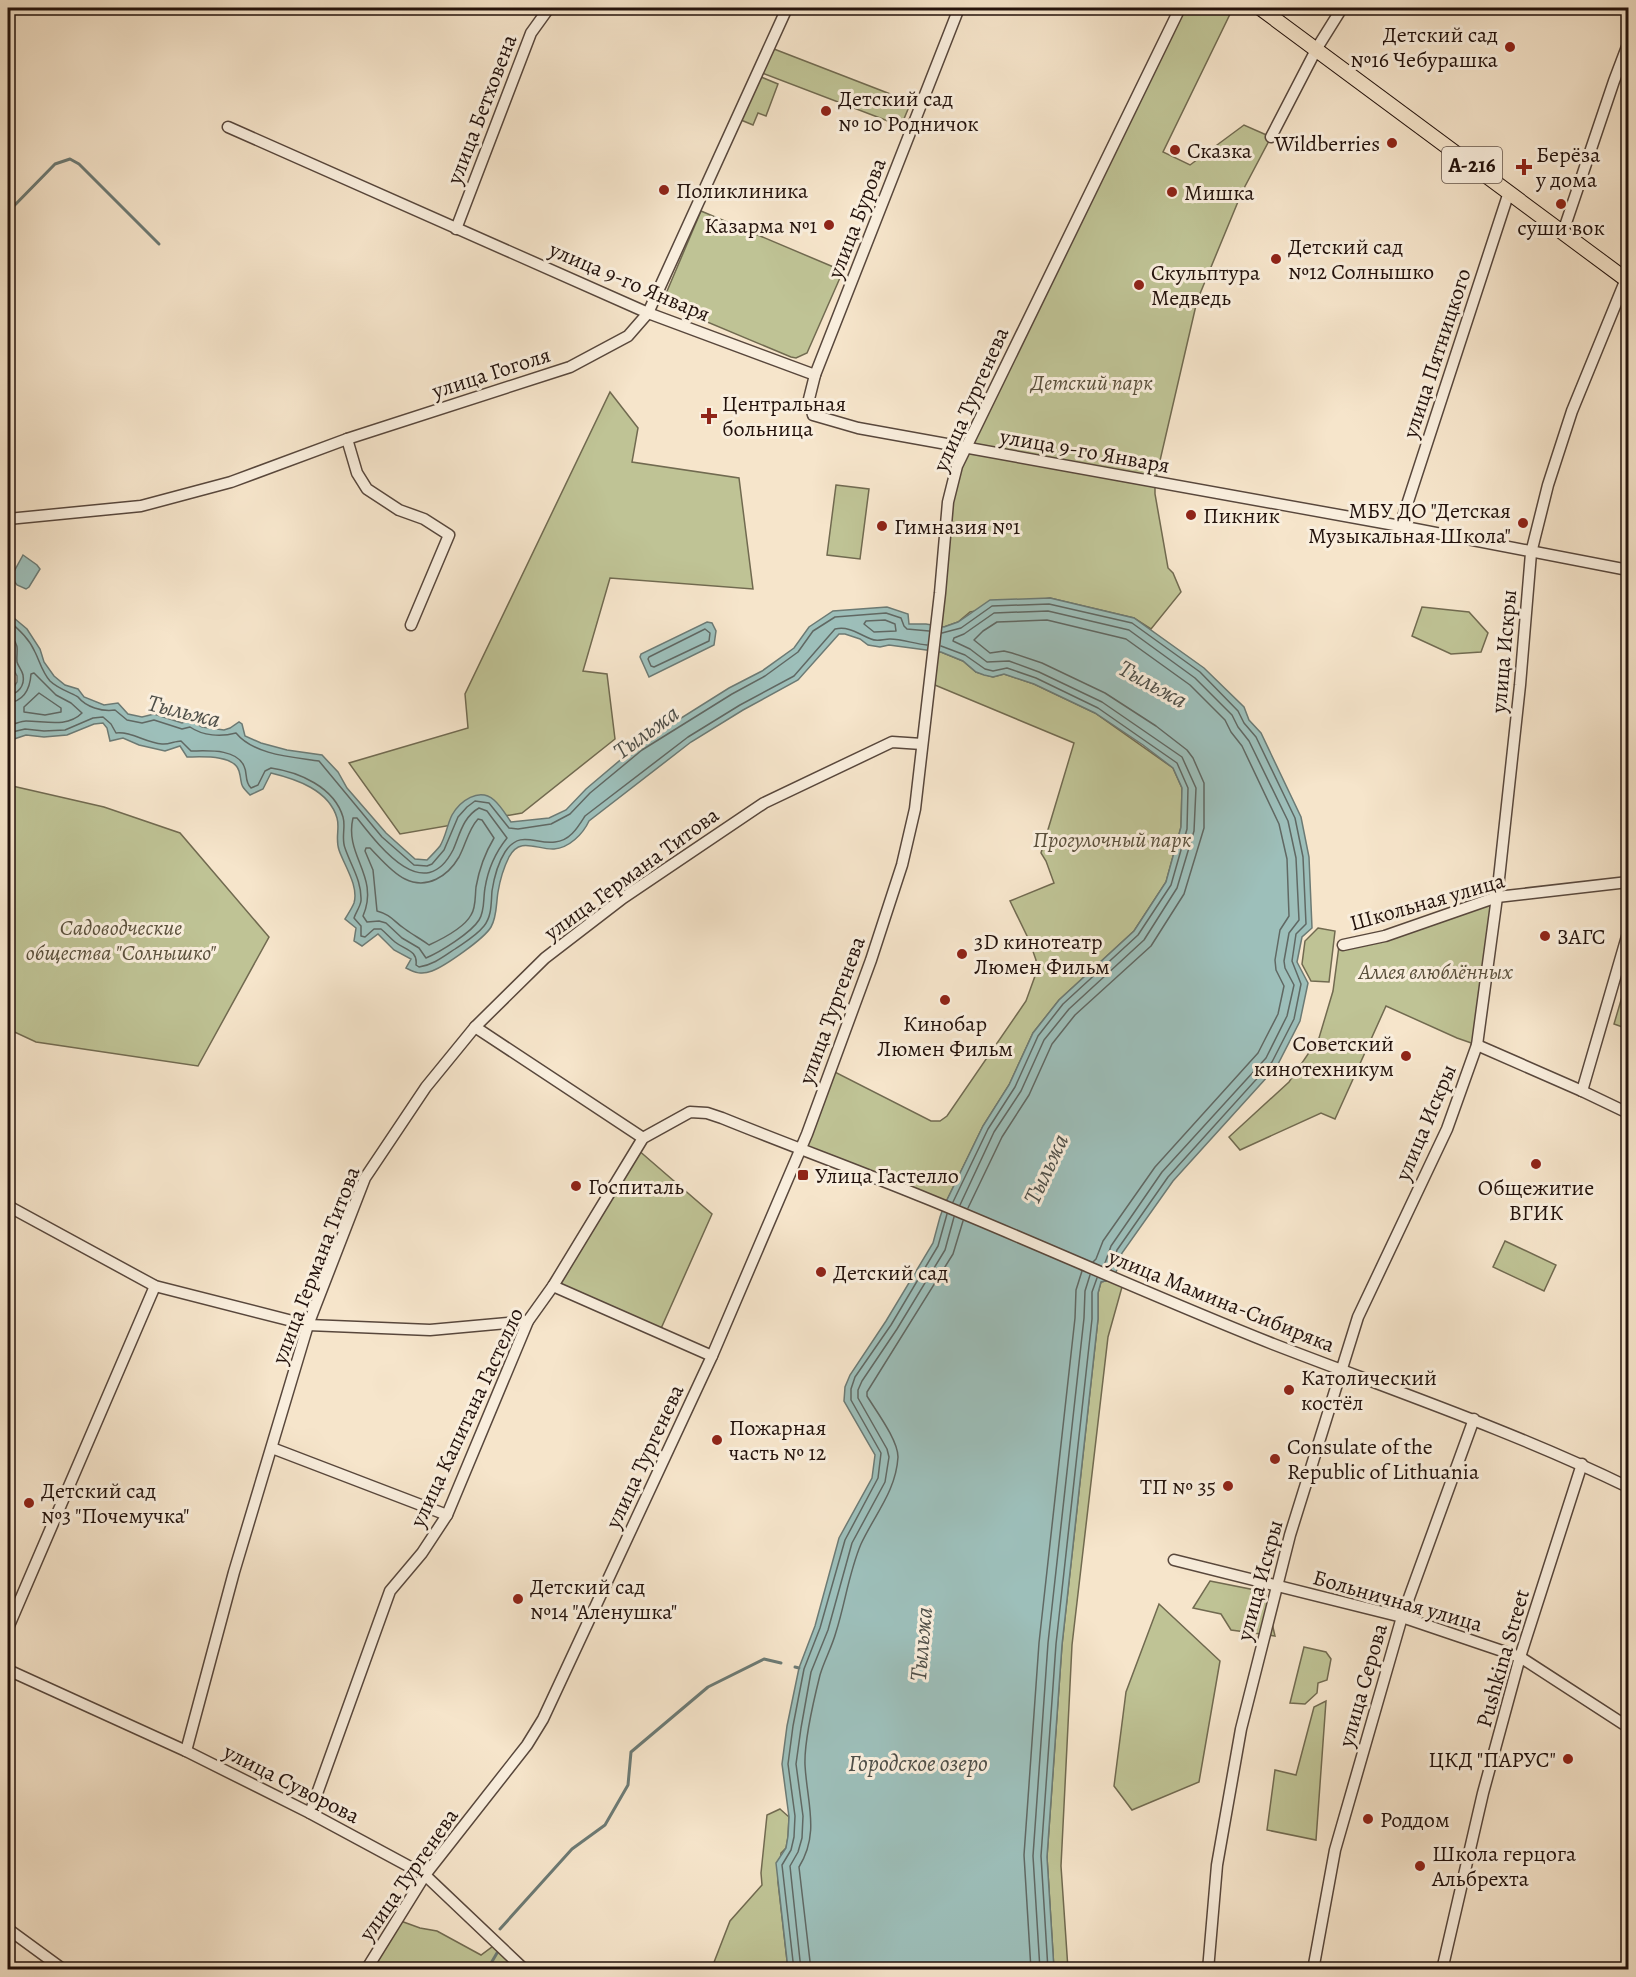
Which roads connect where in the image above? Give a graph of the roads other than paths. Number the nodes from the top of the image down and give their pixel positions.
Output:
1 (549, 8) edge
2 (787, 8) edge
3 (959, 8) edge
4 (1180, 8) edge
5 (1260, 8) edge
6 (1342, 8) edge
7 (1629, 44) edge
8 (1317, 48) junction
9 (228, 127) dead end
10 (1270, 137) dead end
11 (1509, 192) junction
12 (456, 229) junction
13 (1563, 232) junction
14 (1627, 280) edge
15 (648, 313) junction
16 (815, 375) junction
17 (347, 439) junction
18 (964, 448) junction
19 (8, 519) edge
20 (1400, 526) junction
21 (1531, 553) junction
22 (1629, 570) edge
23 (411, 624) dead end
24 (922, 744) junction
25 (1629, 882) edge
26 (1497, 897) junction
27 (1629, 933) edge
28 (1343, 945) dead end
29 (475, 1027) junction
30 (1478, 1044) junction
31 (1582, 1091) junction
32 (1629, 1113) edge
33 (643, 1138) junction
34 (800, 1150) junction
35 (8, 1206) edge
36 (155, 1286) junction
37 (553, 1286) junction
38 (528, 1321) junction
39 (308, 1325) junction
40 (712, 1356) junction
41 (1340, 1368) junction
42 (1473, 1419) junction
43 (272, 1448) junction
44 (1582, 1464) junction
45 (1629, 1486) edge
46 (447, 1515) junction
47 (1174, 1560) dead end
48 (1277, 1585) junction
49 (1402, 1617) junction
50 (8, 1628) edge
51 (1520, 1657) junction
52 (11, 1671) edge
53 (1629, 1727) edge
54 (186, 1751) junction
55 (310, 1814) junction
56 (425, 1875) junction
57 (8, 1929) edge
58 (64, 1970) edge
59 (366, 1970) edge
60 (525, 1970) edge
61 (1208, 1970) edge
62 (1313, 1970) edge
63 (1442, 1970) edge

1 - 12 street, улица Бетховена
2 - 15 street, улица Гоголя
3 - 16 street, улица Бурова
4 - 18 street, улица Тургенева
5 - 8 main road, А-216
6 - 8 street
7 - 13 street
8 - 10 street
8 - 11 main road, А-216
9 - 12 street, улица 9-го Января
11 - 13 main road, А-216
11 - 20 street, улица Пятницкого
12 - 15 street, улица 9-го Января
13 - 14 main road, А-216
14 - 21 street, улица Искры
15 - 16 street, улица 9-го Января
15 - 17 street, улица Гоголя
16 - 18 street, улица 9-го Января
17 - 19 street, улица Гоголя
17 - 23 street
18 - 20 street, улица 9-го Января
18 - 24 street, улица Тургенева
20 - 21 street, улица 9-го Января
21 - 22 street, улица 9-го Января
21 - 26 street, улица Искры
24 - 29 street, улица Германа Титова
24 - 34 street, улица Тургенева
25 - 26 street, Школьная улица
26 - 28 street, Школьная улица
26 - 30 street, улица Искры
27 - 31 street
29 - 33 street
29 - 39 street, улица Германа Титова
30 - 31 street
30 - 41 street, улица Искры
31 - 32 street
33 - 34 street, улица Капитана Гастелло
33 - 37 street, улица Капитана Гастелло
34 - 40 street, улица Тургенева
34 - 41 street, улица Мамина-Сибиряка
35 - 36 street
36 - 39 street
36 - 50 street
37 - 38 street, улица Капитана Гастелло
37 - 40 street
38 - 39 street
38 - 46 street, улица Капитана Гастелло
39 - 43 street, улица Германа Титова
40 - 56 street, улица Тургенева
41 - 42 street, улица Мамина-Сибиряка
41 - 48 street, улица Искры
42 - 44 street, улица Мамина-Сибиряка
42 - 49 street, улица Серова
43 - 46 street
43 - 54 street, улица Германа Титова
44 - 45 street, улица Мамина-Сибиряка
44 - 51 street, Pushkina Street
46 - 55 street, улица Капитана Гастелло
47 - 48 street, Больничная улица
48 - 49 street, Больничная улица
48 - 61 street, улица Искры
49 - 51 street, Больничная улица
49 - 62 street, улица Серова
51 - 53 street, Больничная улица
51 - 63 street, Pushkina Street
52 - 54 street, улица Суворова
54 - 55 street, улица Суворова
55 - 56 street, улица Суворова
56 - 59 street, улица Тургенева
56 - 60 street, улица Суворова
57 - 58 street

